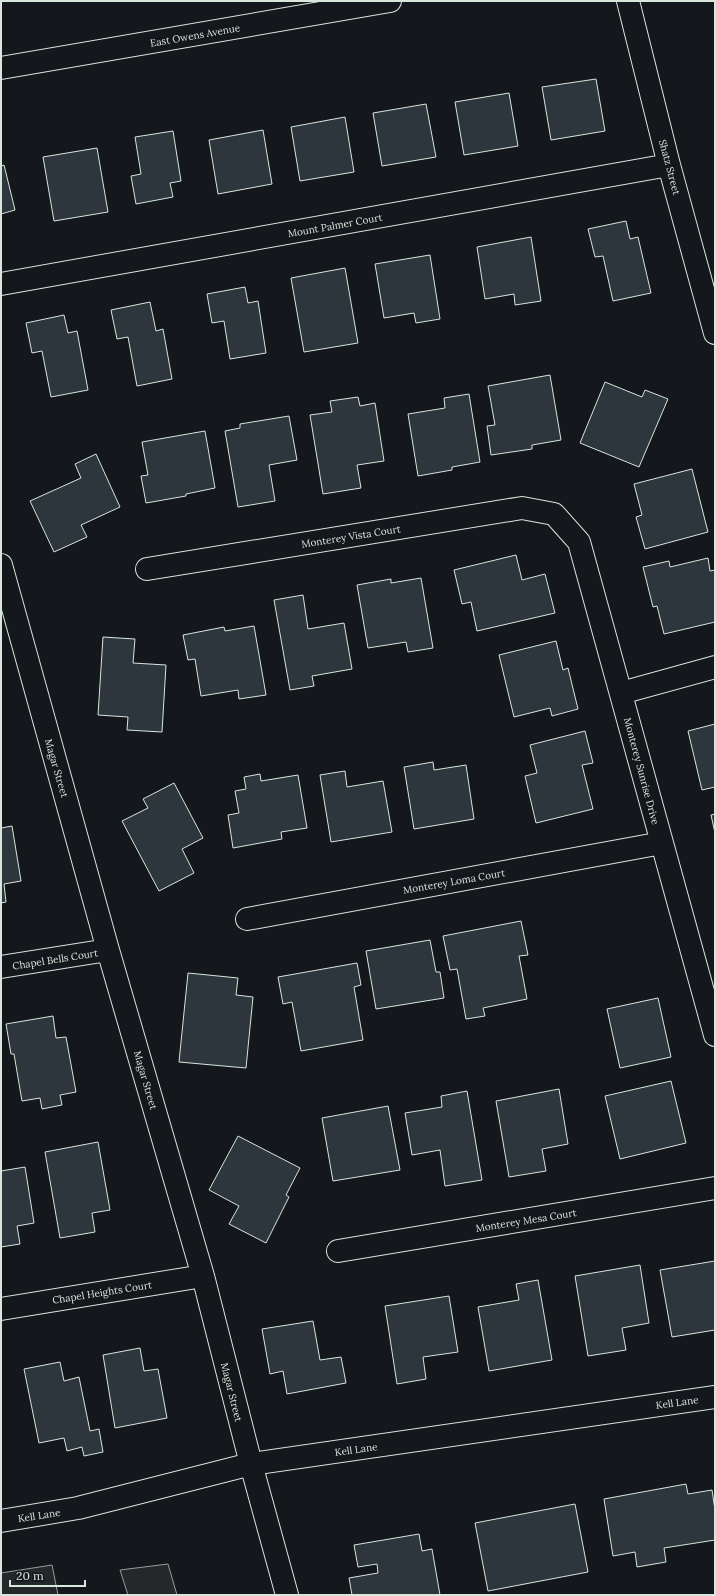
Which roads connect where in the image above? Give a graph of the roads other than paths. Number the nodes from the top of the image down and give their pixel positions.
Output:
1 (390, 1) edge
2 (628, 1) edge
3 (1, 68) edge
4 (669, 165) junction
5 (1, 284) edge
6 (715, 333) edge
7 (554, 514) joint
8 (1, 565) edge
9 (147, 570) dead end
10 (6, 605) edge
11 (715, 667) edge
12 (620, 693) junction
13 (662, 843) junction
14 (247, 919) dead end
15 (108, 950) junction
16 (1, 967) edge
17 (715, 1035) edge
18 (715, 1188) edge
19 (338, 1251) dead end
20 (203, 1276) junction
21 (1, 1309) edge
22 (715, 1397) edge
23 (251, 1464) junction
24 (1, 1521) edge
25 (287, 1595) edge

1 - 3 street, East Owens Avenue
2 - 4 street, Shatz Street
4 - 5 street, Mount Palmer Court
4 - 6 street, Shatz Street
7 - 9 street, Monterey Vista Court
7 - 12 street, Monterey Sunrise Drive
8 - 10 street, Magar Street
10 - 15 street, Magar Street
11 - 12 street
12 - 13 street, Monterey Sunrise Drive
13 - 14 street, Monterey Loma Court
13 - 17 street, Monterey Sunrise Drive
15 - 16 street, Chapel Bells Court
15 - 20 street, Magar Street
18 - 19 street, Monterey Mesa Court
20 - 21 street, Chapel Heights Court
20 - 23 street, Magar Street
22 - 23 street, Kell Lane
23 - 24 street, Kell Lane
23 - 25 street, Magar Street

